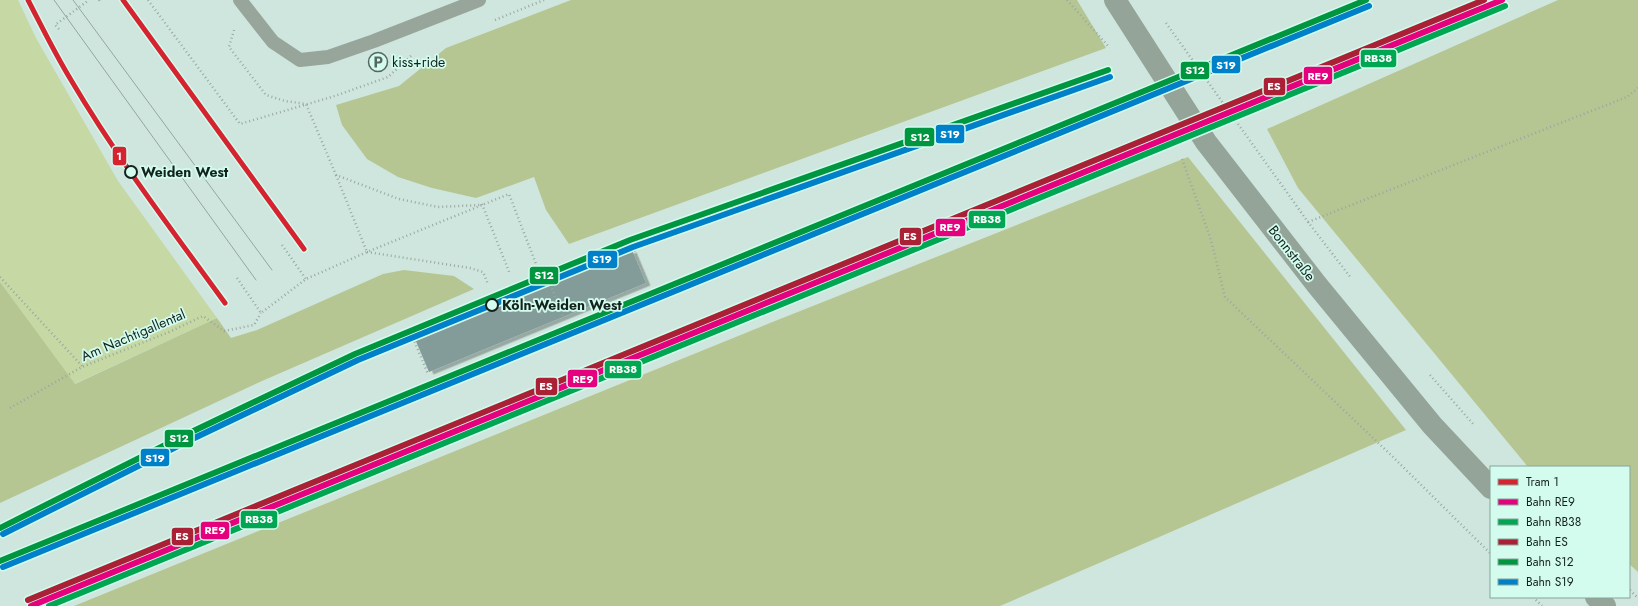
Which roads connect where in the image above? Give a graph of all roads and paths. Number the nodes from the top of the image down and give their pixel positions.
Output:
1 (89, 0) edge
2 (99, 0) edge
3 (148, 0) edge
4 (240, 0) edge
5 (479, 0) edge
6 (544, 0) edge
7 (1067, 0) edge
8 (1115, 0) edge
9 (101, 3) dead end
10 (1163, 19) dead end
11 (494, 20) dead end
12 (232, 25) dead end
13 (59, 29) dead end
14 (1109, 46) dead end
15 (416, 51) dead end
16 (1638, 88) edge
17 (306, 104) junction
18 (1181, 158) dead end
19 (336, 175) junction
20 (482, 204) junction
21 (1308, 222) junction
22 (282, 245) dead end
23 (633, 247) dead end
24 (367, 252) junction
25 (536, 264) dead end
26 (510, 274) dead end
27 (0, 277) edge
28 (237, 278) dead end
29 (306, 279) junction
30 (1351, 279) dead end
31 (549, 281) dead end
32 (488, 284) dead end
33 (648, 284) dead end
34 (558, 306) junction
35 (261, 313) junction
36 (540, 313) dead end
37 (564, 319) dead end
38 (413, 338) dead end
39 (82, 367) junction
40 (1426, 371) dead end
41 (428, 374) dead end
42 (10, 408) dead end
43 (1478, 431) dead end
44 (1490, 487) edge
45 (1490, 553) edge
46 (1630, 591) edge
47 (1535, 598) edge
48 (1597, 598) edge
49 (1638, 598) edge
50 (1542, 606) edge
51 (1605, 606) edge

1 - 13 path
2 - 9 path
3 - 17 path
4 - 5 lane
6 - 11 path
7 - 14 path
8 - 44 main road, Bonnstraße
10 - 21 path
12 - 17 path
15 - 17 path
16 - 21 path
17 - 19 path
18 - 45 path
19 - 20 path
19 - 24 path
20 - 24 path
20 - 25 path
20 - 26 path
21 - 30 path
22 - 29 path
23 - 33 path
24 - 29 path
24 - 32 path
27 - 39 path
28 - 35 path
29 - 35 path
31 - 34 path
34 - 36 path
34 - 37 path
35 - 39 path, Am Nachtigallental
38 - 41 path
39 - 42 path, Am Nachtigallental
40 - 43 path
46 - 49 path
47 - 50 path
48 - 51 main road

